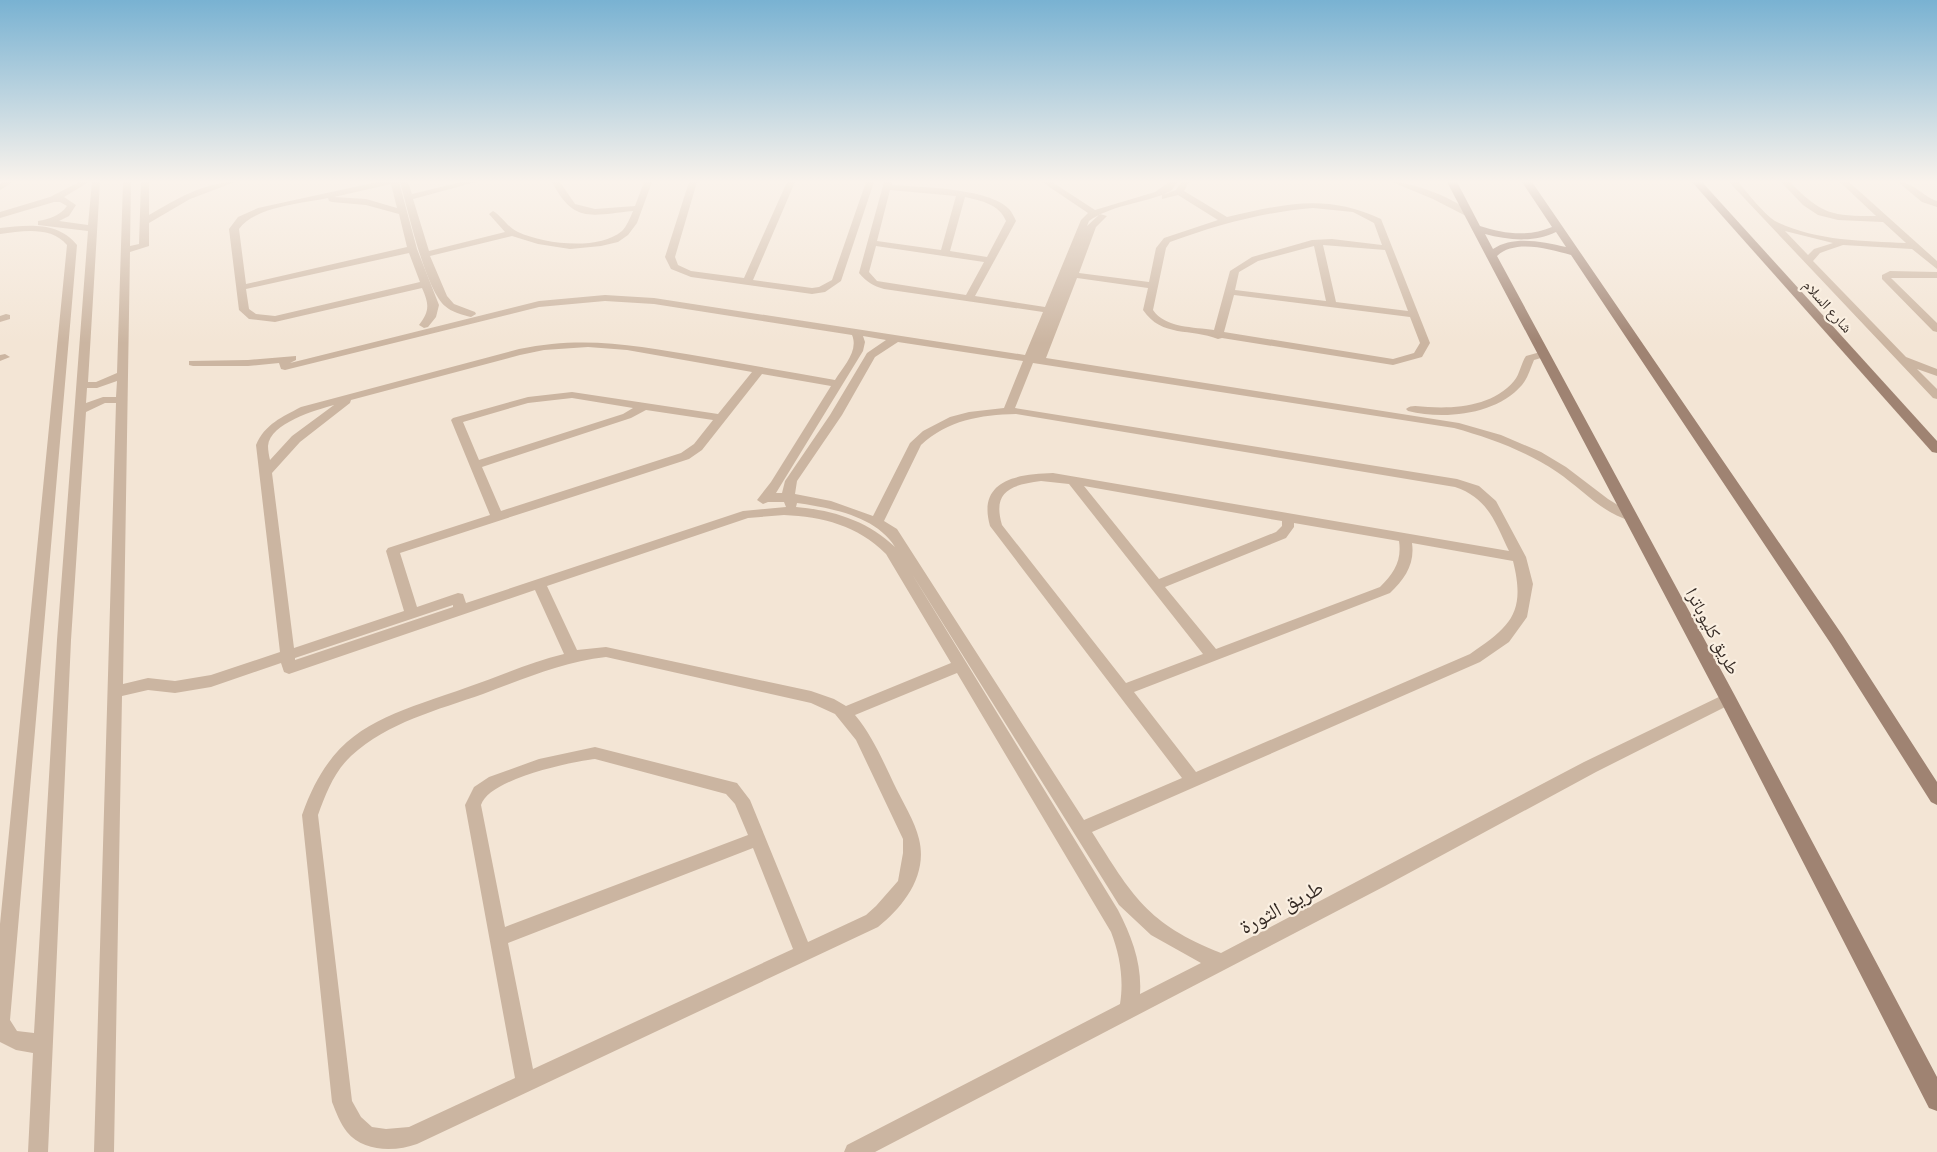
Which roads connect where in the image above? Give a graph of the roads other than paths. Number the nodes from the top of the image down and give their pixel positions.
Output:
1 (64, 236) edge
2 (92, 236) edge
3 (126, 236) edge
4 (144, 236) edge
5 (235, 236) edge
6 (408, 236) edge
7 (420, 236) edge
8 (502, 236) edge
9 (523, 236) edge
10 (619, 236) edge
11 (677, 236) edge
12 (767, 236) edge
13 (852, 236) edge
14 (873, 236) edge
15 (950, 236) edge
16 (1003, 236) edge
17 (1083, 236) edge
18 (1085, 236) edge
19 (1179, 236) edge
20 (1384, 236) edge
21 (1481, 236) edge
22 (1562, 236) edge
23 (1745, 236) edge
24 (1783, 236) edge
25 (1810, 236) edge
26 (1902, 236) edge
27 (1318, 242) junction
28 (871, 243) junction
29 (1841, 244) junction
30 (1913, 246) junction
31 (1388, 248) junction
32 (412, 249) junction
33 (126, 250) junction
34 (1574, 252) junction
35 (945, 253) junction
36 (425, 255) junction
37 (1492, 255) junction
38 (991, 260) junction
39 (1808, 261) junction
40 (1937, 266) edge
41 (1073, 275) junction
42 (1937, 275) edge
43 (747, 282) junction
44 (425, 284) junction
45 (1153, 286) junction
46 (240, 288) junction
47 (88, 289) junction
48 (1230, 292) junction
49 (68, 293) junction
50 (969, 298) junction
51 (1332, 305) junction
52 (1048, 310) junction
53 (471, 314) junction
54 (1415, 315) junction
55 (424, 325) junction
56 (1937, 329) edge
57 (856, 333) junction
58 (1218, 336) junction
59 (895, 339) junction
60 (1544, 354) junction
61 (1036, 357) junction
62 (1901, 359) junction
63 (193, 363) dead end
64 (284, 363) junction
65 (760, 370) junction
66 (1937, 373) edge
67 (123, 375) junction
68 (838, 384) junction
69 (82, 385) junction
70 (1932, 386) edge
71 (357, 394) junction
72 (1937, 396) edge
73 (122, 400) junction
74 (645, 406) junction
75 (80, 410) junction
76 (1008, 411) junction
77 (1435, 417) junction
78 (722, 418) junction
79 (1937, 449) edge
80 (475, 465) junction
81 (265, 473) junction
82 (1073, 481) junction
83 (789, 503) junction
84 (762, 504) junction
85 (73, 507) junction
86 (46, 514) junction
87 (497, 517) junction
88 (1631, 517) junction
89 (1288, 518) junction
90 (877, 521) junction
91 (1406, 538) junction
92 (1519, 557) junction
93 (539, 583) junction
94 (1156, 585) junction
95 (922, 591) junction
96 (460, 604) junction
97 (412, 614) junction
98 (572, 656) junction
99 (1213, 657) junction
100 (288, 662) junction
101 (959, 666) junction
102 (1124, 690) junction
103 (115, 692) junction
104 (1728, 699) junction
105 (995, 708) junction
106 (845, 713) junction
107 (1026, 760) junction
108 (1193, 780) junction
109 (1937, 797) edge
110 (1080, 829) junction
111 (758, 839) junction
112 (1125, 899) junction
113 (1107, 908) junction
114 (498, 938) junction
115 (804, 953) junction
116 (1222, 962) junction
117 (1128, 1011) junction
118 (0, 1020) edge
119 (44, 1044) junction
120 (526, 1082) junction
121 (1937, 1100) edge
122 (38, 1152) edge
123 (104, 1152) edge
124 (854, 1152) edge

1 - 49 street
2 - 47 street
3 - 33 street
4 - 33 street
5 - 46 street
6 - 32 street
7 - 36 street
8 - 36 street
9 - 10 street
11 - 43 street
12 - 43 street
13 - 43 street
14 - 28 street
15 - 35 street
16 - 38 street
17 - 52 street
18 - 41 street
19 - 45 street
20 - 31 street
21 - 37 main road, طريق كليوباترا
22 - 34 main road
23 - 79 main road, شارع السلام
24 - 39 street
25 - 29 street
26 - 30 street
27 - 31 street
27 - 48 street
27 - 51 street
28 - 35 street
28 - 50 street
29 - 30 street
29 - 39 street
30 - 40 street
31 - 54 street
32 - 44 street
32 - 46 street
33 - 67 street
34 - 37 main road
34 - 109 main road
35 - 38 street
36 - 53 street
37 - 60 main road, طريق كليوباترا
38 - 50 street
39 - 62 street
41 - 45 street
41 - 61 street
42 - 56 street
44 - 46 street
44 - 55 street
45 - 58 street
47 - 49 street
47 - 69 street
48 - 51 street
48 - 58 street
49 - 86 street
50 - 52 street
51 - 54 street
52 - 61 street
53 - 55 street
53 - 61 street
54 - 58 street
55 - 64 street
57 - 59 street
57 - 64 street
57 - 68 street
59 - 61 street
59 - 83 street
60 - 77 street
60 - 88 main road, طريق كليوباترا
61 - 76 street
61 - 77 street
62 - 66 street
62 - 70 street
63 - 64 street
65 - 68 street
65 - 71 street
65 - 78 street
67 - 69 street
67 - 73 street
68 - 84 street
69 - 75 street
70 - 72 street
71 - 81 street
71 - 81 street
73 - 75 street
73 - 103 street
74 - 78 street
74 - 80 street
74 - 80 street
75 - 85 street
76 - 90 street
76 - 92 street
77 - 88 street
78 - 87 street
80 - 87 street
81 - 100 street
82 - 89 street
82 - 94 street
82 - 102 street
83 - 84 street
83 - 90 street
83 - 95 street
84 - 93 street
85 - 86 street
85 - 119 street
86 - 118 street
87 - 97 street
88 - 104 main road, طريق كليوباترا
89 - 91 street
89 - 94 street
90 - 95 street
91 - 92 street
91 - 99 street
92 - 108 street
93 - 96 street
93 - 98 street
94 - 99 street
95 - 101 street
95 - 105 street
96 - 97 street
96 - 100 street
97 - 100 street
98 - 106 street
98 - 120 street
99 - 102 street
100 - 103 street
101 - 105 street
101 - 106 street
102 - 108 street
103 - 123 street
104 - 116 street, طريق الثورة
104 - 121 main road, طريق كليوباترا
105 - 107 street
106 - 115 street
107 - 110 street
107 - 113 street
108 - 110 street
110 - 112 street
111 - 114 street
111 - 114 street
111 - 115 street
112 - 113 street
112 - 116 street
113 - 117 street
114 - 120 street
115 - 120 street
116 - 117 street, طريق الثورة
117 - 124 street, طريق الثورة
118 - 119 street
119 - 122 street

